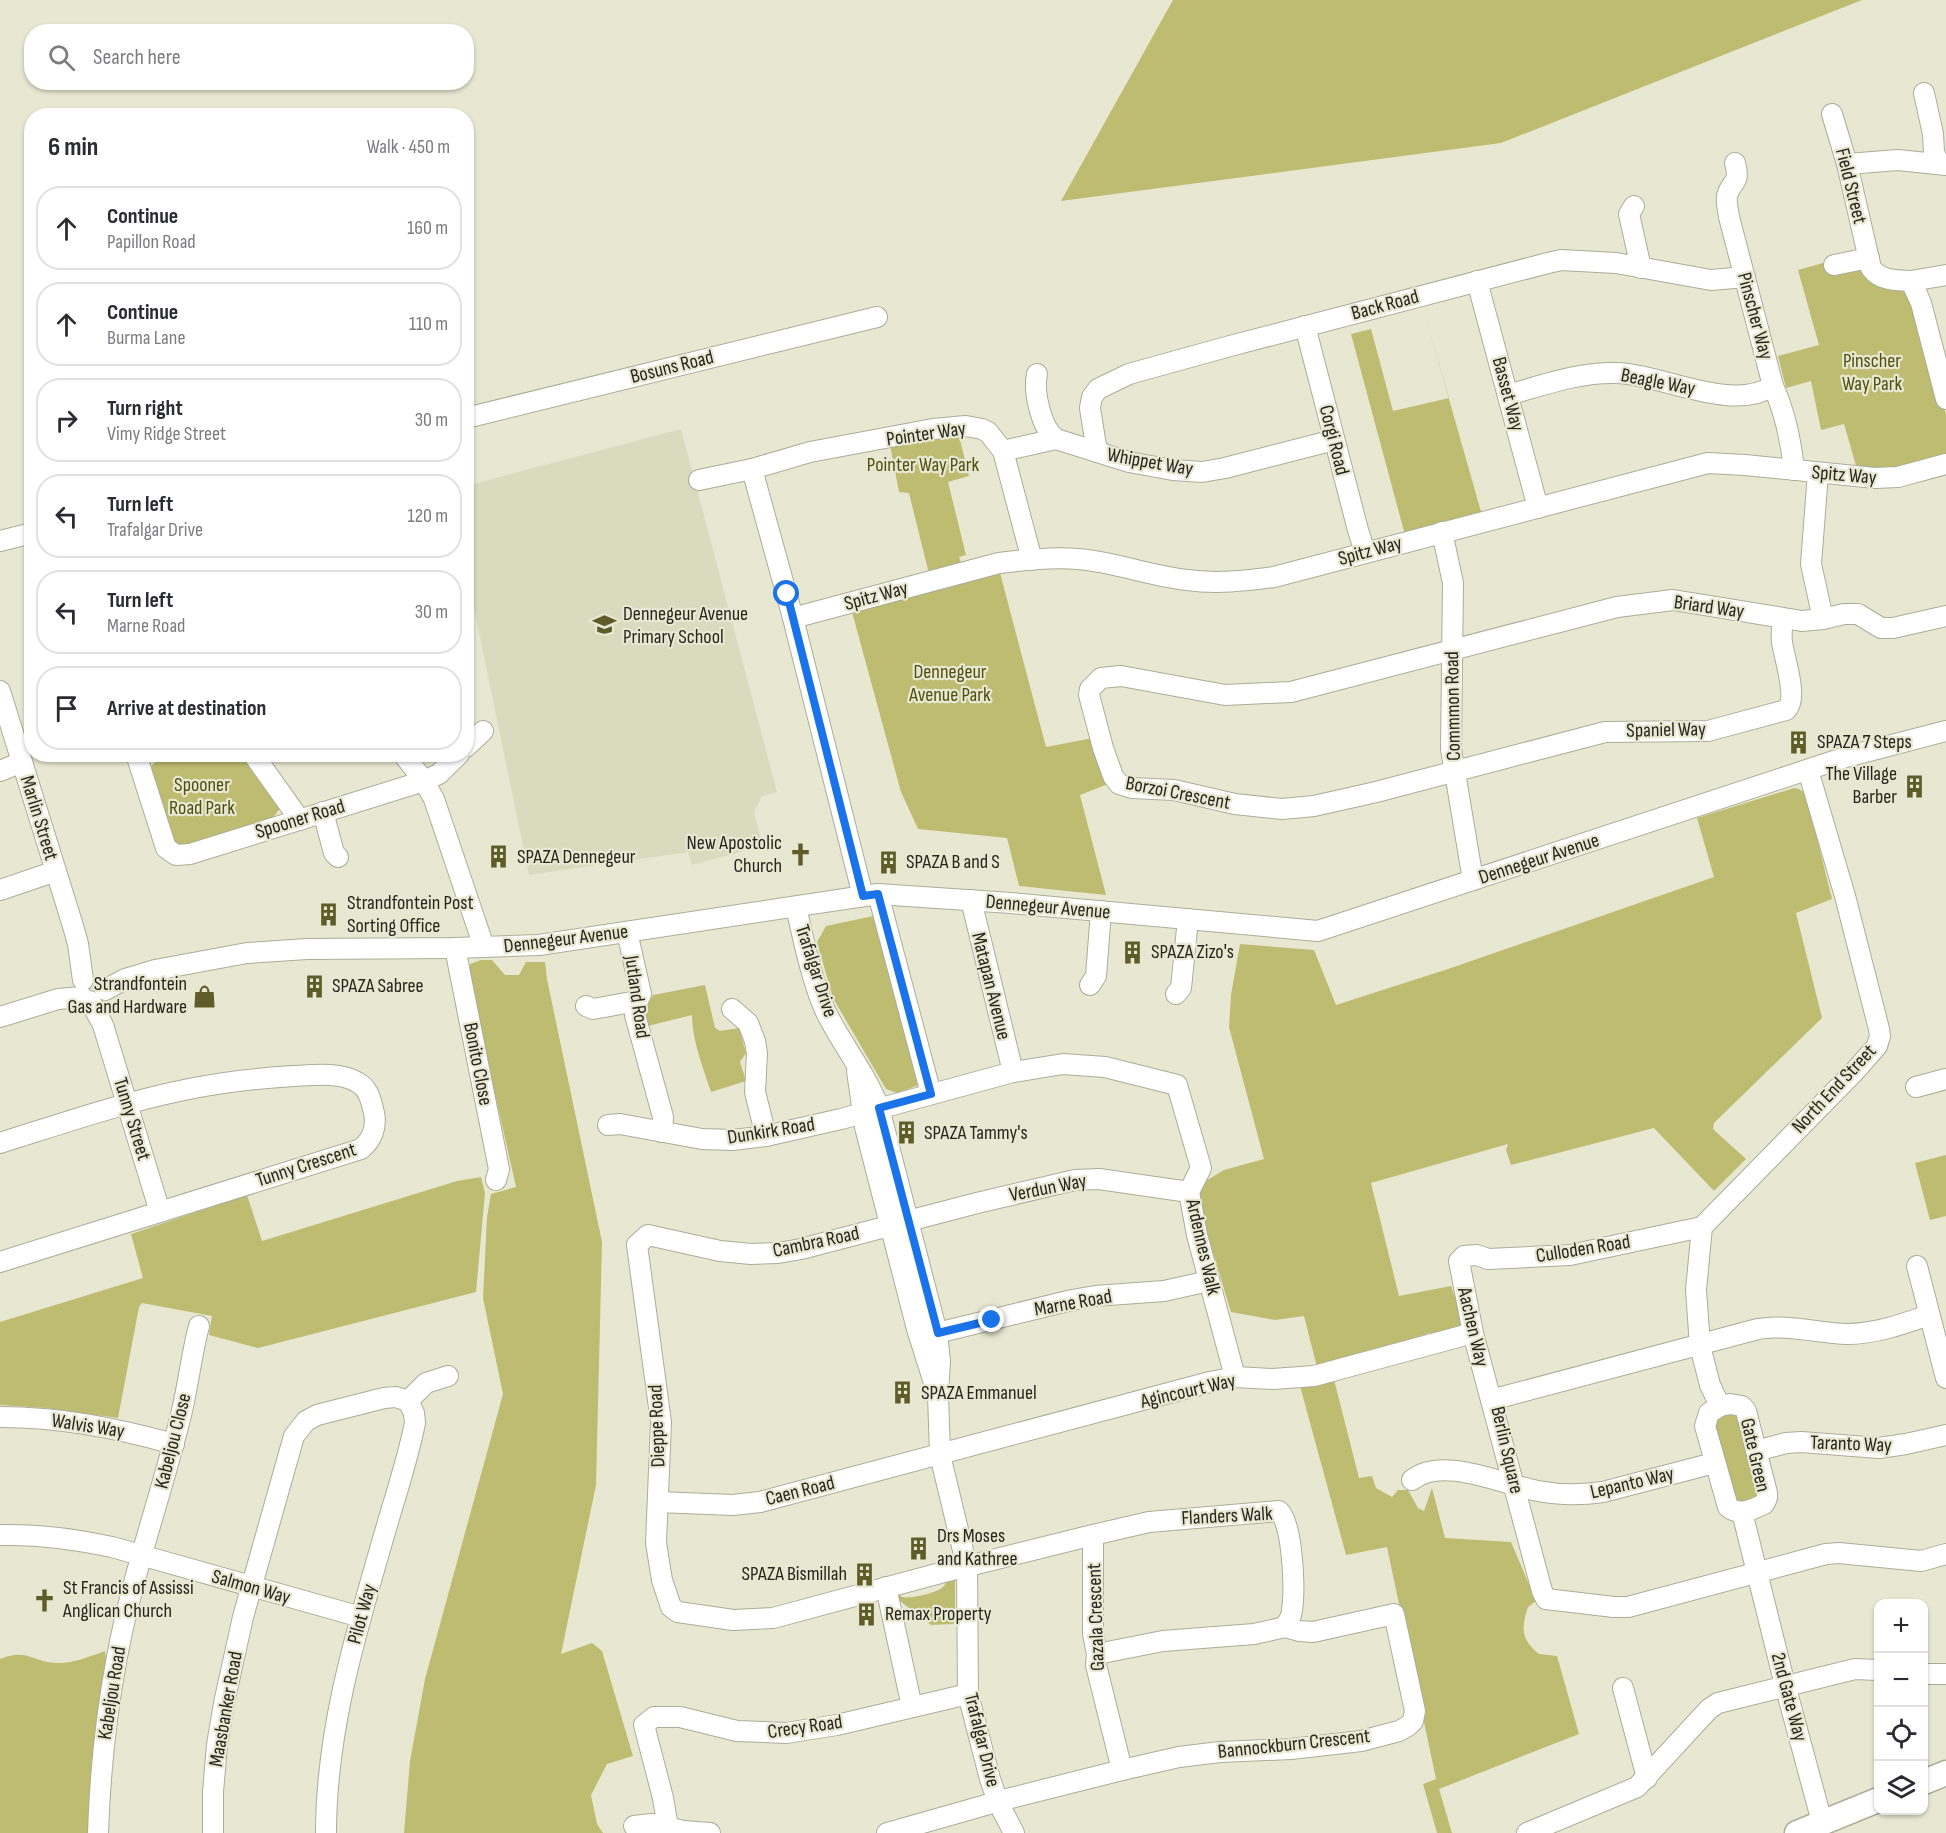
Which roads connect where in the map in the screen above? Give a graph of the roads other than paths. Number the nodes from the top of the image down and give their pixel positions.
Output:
1 (1924, 93) dead end
2 (1832, 114) dead end
3 (1735, 163) dead end
4 (1847, 164) junction
5 (1942, 165) edge
6 (1634, 206) dead end
7 (1869, 258) junction
8 (1834, 265) dead end
9 (1641, 268) junction
10 (1946, 275) edge
11 (1744, 277) junction
12 (1477, 281) junction
13 (1911, 281) junction
14 (877, 317) dead end
15 (1305, 326) junction
16 (1037, 374) dead end
17 (1773, 386) junction
18 (1508, 395) junction
19 (1946, 399) edge
20 (474, 416) edge
21 (1056, 439) junction
22 (1334, 440) junction
23 (1003, 451) junction
24 (1097, 453) junction
25 (1945, 467) edge
26 (752, 469) junction
27 (1794, 470) junction
28 (1818, 473) junction
29 (699, 480) dead end
30 (1538, 508) junction
31 (1442, 532) junction
32 (24, 535) edge
33 (0, 541) edge
34 (1365, 552) junction
35 (1032, 560) junction
36 (1946, 616) edge
37 (793, 618) junction
38 (1783, 618) junction
39 (1823, 620) junction
40 (1452, 650) junction
41 (0, 691) edge
42 (483, 731) dead end
43 (1946, 731) edge
44 (474, 739) edge
45 (22, 762) junction
46 (144, 762) edge
47 (259, 762) edge
48 (409, 762) edge
49 (451, 762) edge
50 (1808, 770) junction
51 (0, 771) edge
52 (1454, 771) junction
53 (424, 781) junction
54 (323, 812) junction
55 (300, 820) junction
56 (338, 857) dead end
57 (56, 871) junction
58 (1473, 880) junction
59 (0, 890) edge
60 (871, 895) junction
61 (971, 900) junction
62 (796, 907) junction
63 (1101, 911) junction
64 (1188, 920) junction
65 (627, 932) junction
66 (484, 947) junction
67 (455, 948) junction
68 (1090, 985) dead end
69 (91, 988) junction
70 (1176, 994) dead end
71 (637, 1001) junction
72 (586, 1006) dead end
73 (732, 1009) dead end
74 (0, 1017) edge
75 (1013, 1071) junction
76 (1946, 1079) edge
77 (1177, 1085) joint
78 (1916, 1087) dead end
79 (931, 1094) junction
80 (127, 1105) junction
81 (871, 1110) junction
82 (608, 1125) dead end
83 (662, 1132) junction
84 (766, 1136) junction
85 (0, 1143) edge
86 (496, 1180) dead end
87 (1189, 1192) junction
88 (160, 1212) junction
89 (900, 1223) junction
90 (1701, 1227) junction
91 (637, 1245) joint
92 (1464, 1256) joint
93 (0, 1262) edge
94 (1917, 1266) dead end
95 (1209, 1281) junction
96 (1929, 1316) junction
97 (199, 1326) dead end
98 (938, 1333) junction
99 (1473, 1333) junction
100 (1700, 1346) junction
101 (1943, 1355) edge
102 (448, 1376) dead end
103 (1235, 1377) junction
104 (1946, 1378) edge
105 (938, 1394) junction
106 (408, 1401) junction
107 (1491, 1401) junction
108 (1720, 1406) junction
109 (0, 1417) edge
110 (1946, 1435) edge
111 (174, 1444) junction
112 (1756, 1451) junction
113 (940, 1455) junction
114 (1714, 1462) junction
115 (1412, 1480) dead end
116 (1514, 1484) junction
117 (658, 1502) junction
118 (1742, 1512) junction
119 (0, 1534) edge
120 (1094, 1535) junction
121 (1946, 1554) edge
122 (143, 1555) junction
123 (967, 1567) junction
124 (1757, 1572) junction
125 (252, 1587) junction
126 (886, 1587) junction
127 (671, 1607) joint
128 (361, 1617) junction
129 (1285, 1627) junction
130 (1097, 1654) junction
131 (1874, 1670) edge
132 (1928, 1674) edge
133 (1946, 1674) edge
134 (1785, 1685) junction
135 (1623, 1688) dead end
136 (968, 1694) junction
137 (912, 1707) junction
138 (1122, 1770) junction
139 (1946, 1773) edge
140 (1647, 1778) junction
141 (1928, 1780) edge
142 (998, 1802) junction
143 (1874, 1802) edge
144 (1822, 1822) junction
145 (634, 1826) dead end
146 (669, 1831) edge
147 (98, 1833) edge
148 (213, 1833) edge
149 (326, 1833) edge
150 (710, 1833) edge
151 (887, 1833) edge
152 (1014, 1833) edge
153 (1527, 1833) edge
154 (1797, 1833) edge

1 - 5 street
2 - 4 street, Field Street
3 - 11 street, Pinscher Way
4 - 5 street
4 - 7 street, Field Street
6 - 9 street
7 - 8 street
7 - 13 street, Field Street
9 - 11 street, Back Road
9 - 12 street, Back Road
10 - 13 street
11 - 17 street, Pinscher Way
12 - 15 street, Back Road
12 - 18 street, Basset Way
13 - 19 street
14 - 20 street, Bosuns Road
15 - 22 street, Corgi Road
15 - 24 street, Back Road
16 - 21 street
17 - 18 street, Beagle Way
17 - 27 street, Pinscher Way
18 - 30 street, Basset Way
21 - 23 street
21 - 24 street, Whippet Way
22 - 24 street, Whippet Way
22 - 34 street, Corgi Road
23 - 26 street, Pointer Way
23 - 35 street, Pointer Way
25 - 28 street, Spitz Way
26 - 29 street, Pointer Way
26 - 37 street
27 - 28 street, Spitz Way
27 - 30 street, Spitz Way
28 - 39 street
30 - 31 street, Spitz Way
31 - 34 street, Spitz Way
31 - 40 street, Commmon Road
32 - 33 street
34 - 35 street, Spitz Way
35 - 37 street, Spitz Way
36 - 39 street, Briard Way
37 - 60 street
38 - 39 street, Briard Way
38 - 40 street, Briard Way
38 - 52 street, Spaniel Way
40 - 52 street, Commmon Road
40 - 52 street, Borzoi Crescent
41 - 45 street, Marlin Street
42 - 44 street
43 - 50 street, Dennegeur Avenue
45 - 51 street
45 - 57 street, Marlin Street
46 - 55 street, Spooner Road
47 - 55 street
48 - 53 street
49 - 53 street, Spooner Road
50 - 58 street, Dennegeur Avenue
50 - 90 street, North End Street
52 - 58 street, Commmon Road
53 - 54 street, Spooner Road
53 - 66 street
54 - 55 street, Spooner Road
54 - 56 street
57 - 59 street
57 - 69 street, Marlin Street
58 - 64 street, Dennegeur Avenue
60 - 61 street, Dennegeur Avenue
60 - 62 street, Dennegeur Avenue
60 - 79 street
61 - 63 street, Dennegeur Avenue
61 - 75 street, Matapan Avenue
62 - 65 street, Dennegeur Avenue
62 - 81 street, Trafalgar Drive
63 - 64 street, Dennegeur Avenue
63 - 68 street
64 - 70 street
65 - 66 street, Dennegeur Avenue
65 - 71 street, Jutland Road
66 - 67 street, Dennegeur Avenue
67 - 69 street, Dennegeur Avenue
67 - 86 street, Bonito Close
69 - 74 street, Dennegeur Avenue
69 - 80 street, Tunny Street
71 - 72 street
71 - 83 street, Jutland Road
73 - 84 street
75 - 77 street, Dunkirk Road
75 - 79 street, Dunkirk Road
76 - 78 street
77 - 87 street, Ardennes Walk
79 - 81 street, Dunkirk Road
80 - 85 street, Tunny Crescent
80 - 88 street, Tunny Street
80 - 88 street, Tunny Crescent
81 - 84 street, Dunkirk Road
81 - 89 street, Trafalgar Drive
82 - 83 street, Dunkirk Road
83 - 84 street, Dunkirk Road
87 - 89 street, Verdun Way
87 - 95 street, Ardennes Walk
88 - 93 street, Tunny Crescent
89 - 91 street, Cambra Road
89 - 98 street, Trafalgar Drive
89 - 105 street, Trafalgar Drive
90 - 92 street, Culloden Road
90 - 100 street
91 - 117 street, Dieppe Road
92 - 99 street, Aachen Way
94 - 96 street
95 - 98 street, Marne Road
95 - 103 street, Ardennes Walk
96 - 100 street, Berlin Square
96 - 101 street
97 - 111 street, Kabeljou Close
98 - 105 street, Trafalgar Drive
99 - 103 street, Agincourt Way
99 - 107 street, Aachen Way
100 - 107 street, Berlin Square
100 - 108 street, Gate Green
101 - 104 street
102 - 106 street
103 - 113 street, Agincourt Way
105 - 113 street, Trafalgar Drive
106 - 125 street
106 - 128 street, Pilot Way
107 - 116 street, Berlin Square
108 - 112 street, Gate Green
108 - 114 street, Gate Green
109 - 111 street, Walvis Way
110 - 112 street, Taranto Way
111 - 122 street, Kabeljou Close
112 - 118 street, Gate Green
113 - 117 street, Caen Road
113 - 123 street, Trafalgar Drive
114 - 116 street, Lepanto Way
114 - 118 street, Gate Green
115 - 116 street, Lepanto Way
116 - 124 street, Berlin Square
117 - 127 street, Dieppe Road
118 - 124 street, Gate Green
119 - 122 street, Salmon Way
120 - 123 street, Gazala Crescent
120 - 129 street, Flanders Walk
120 - 130 street, Gazala Crescent
121 - 124 street, Berlin Square
122 - 125 street, Salmon Way
122 - 147 street, Kabeljou Road
123 - 126 street, Gazala Crescent
123 - 136 street, Trafalgar Drive
124 - 134 street, 2nd Gate Way
125 - 128 street, Salmon Way
125 - 148 street, Maasbanker Road
126 - 127 street, Gazala Crescent
126 - 137 street
128 - 149 street, Pilot Way
129 - 130 street, Bannockburn Crescent
129 - 138 street, Bannockburn Crescent
130 - 138 street, Gazala Crescent
131 - 134 street
132 - 133 street
134 - 140 street
134 - 144 street, 2nd Gate Way
135 - 140 street
136 - 137 street, Crecy Road
136 - 142 street, Trafalgar Drive
137 - 146 street, Crecy Road
138 - 142 street
139 - 141 main road
140 - 153 street
142 - 151 street
142 - 152 street, Trafalgar Drive
143 - 144 main road
144 - 154 main road
145 - 146 street
146 - 150 street

